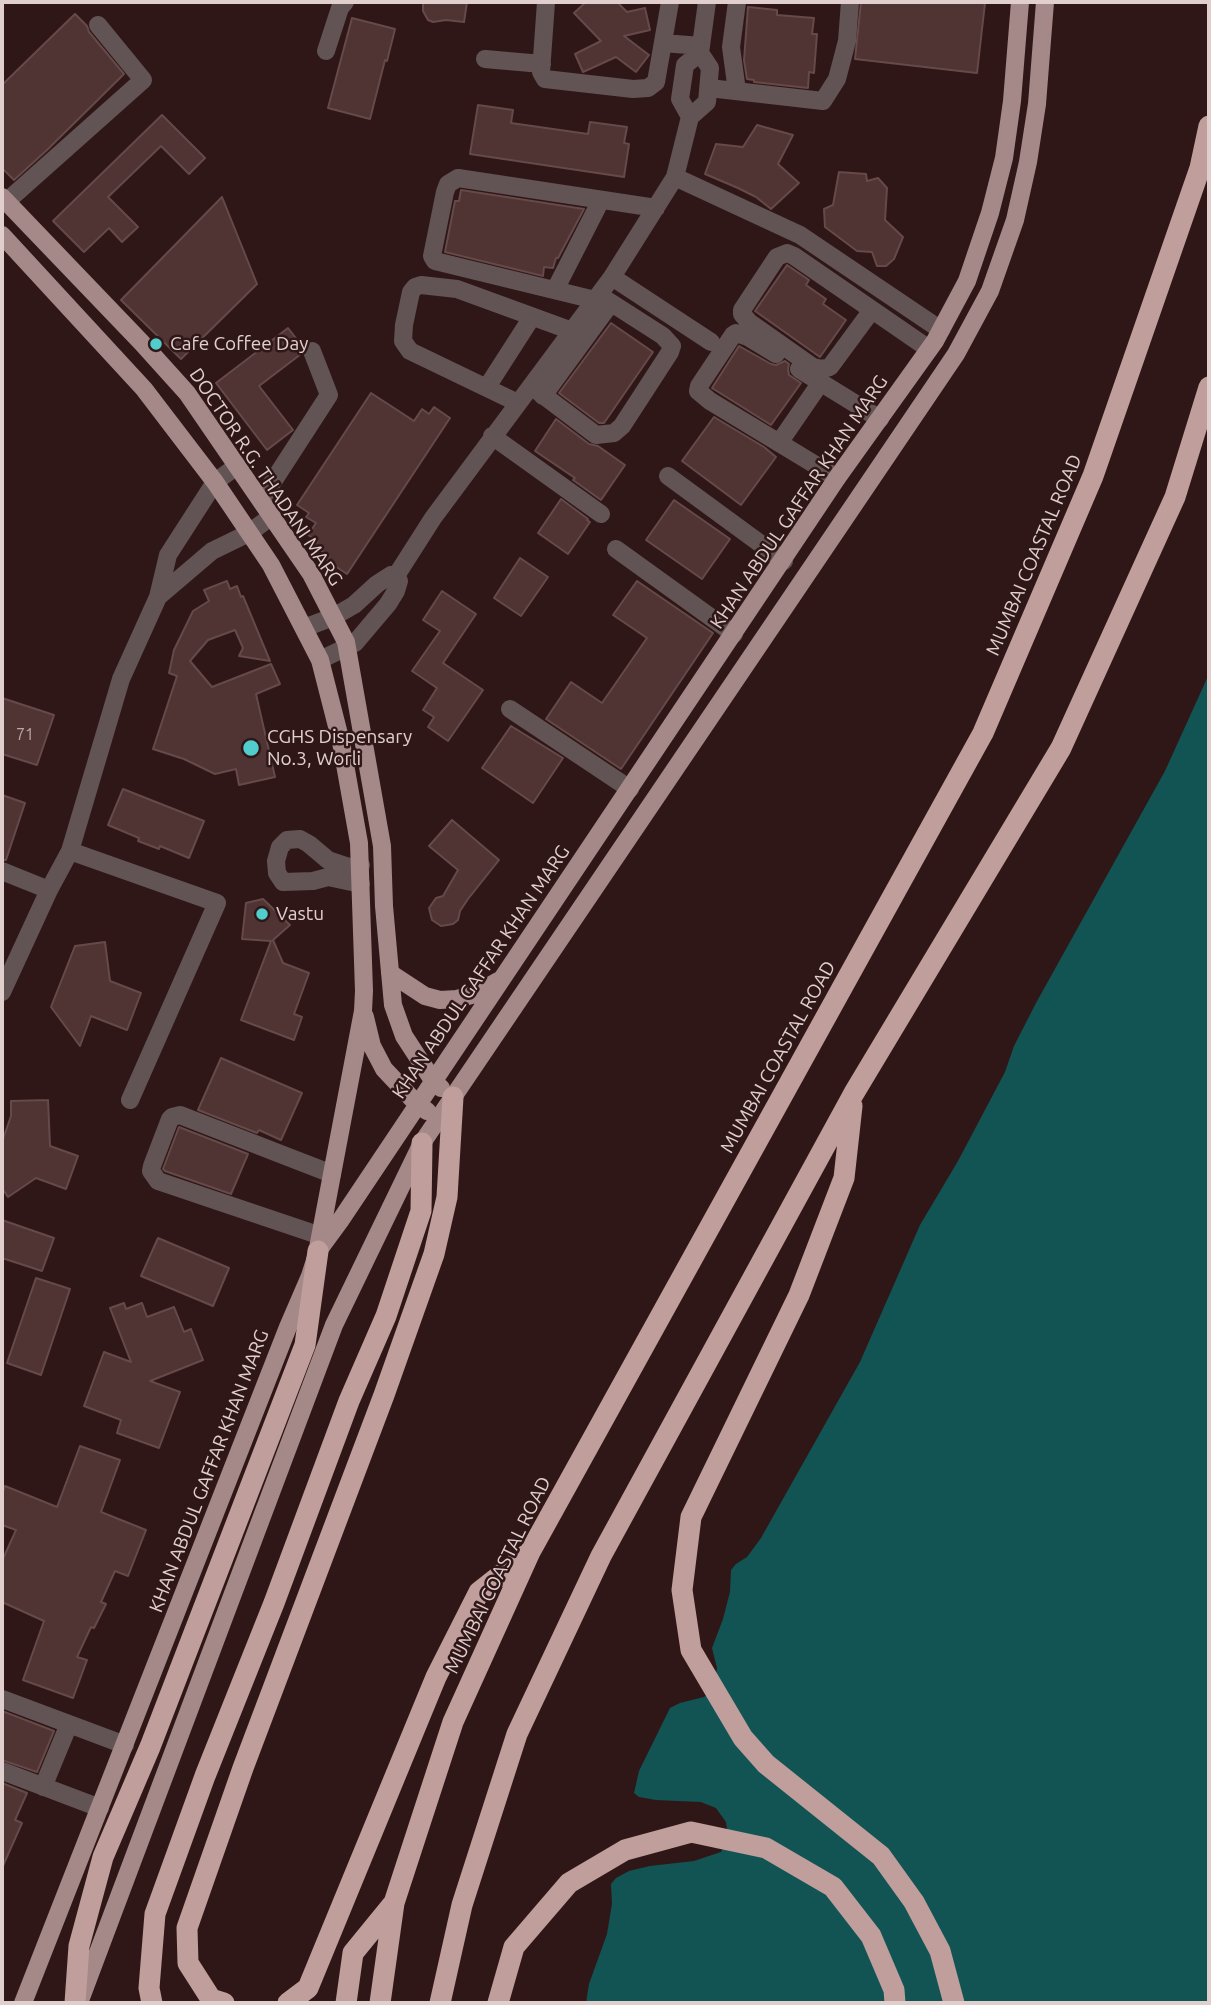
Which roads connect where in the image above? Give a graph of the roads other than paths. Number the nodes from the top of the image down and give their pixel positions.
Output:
1 (345, 2) edge
2 (546, 2) edge
3 (670, 2) edge
4 (707, 2) edge
5 (737, 2) edge
6 (850, 2) edge
7 (1020, 2) edge
8 (1045, 2) edge
9 (99, 25) dead end
10 (663, 43) junction
11 (701, 50) junction
12 (326, 51) dead end
13 (485, 59) dead end
14 (542, 64) junction
15 (709, 88) junction
16 (737, 91) junction
17 (690, 117) junction
18 (1209, 126) edge
19 (675, 177) junction
20 (4, 200) edge
21 (601, 200) junction
22 (656, 208) junction
23 (2, 235) edge
24 (612, 277) junction
25 (555, 290) junction
26 (602, 299) junction
27 (872, 310) junction
28 (532, 317) junction
29 (941, 330) junction
30 (572, 331) junction
31 (711, 342) dead end
32 (929, 349) junction
33 (312, 351) dead end
34 (821, 382) junction
35 (487, 387) junction
36 (1209, 387) edge
37 (537, 391) junction
38 (517, 403) junction
39 (880, 419) junction
40 (492, 436) junction
41 (779, 443) junction
42 (237, 466) junction
43 (668, 476) dead end
44 (837, 478) junction
45 (215, 482) junction
46 (261, 500) junction
47 (601, 514) dead end
48 (272, 516) junction
49 (249, 533) junction
50 (615, 549) dead end
51 (784, 561) junction
52 (396, 576) junction
53 (158, 597) junction
54 (333, 617) junction
55 (304, 628) junction
56 (734, 634) junction
57 (347, 647) junction
58 (320, 660) junction
59 (510, 709) dead end
60 (371, 780) junction
61 (349, 785) junction
62 (630, 789) junction
63 (70, 851) junction
64 (361, 865) junction
65 (2, 871) edge
66 (361, 884) junction
67 (49, 890) junction
68 (6, 973) edge
69 (390, 973) junction
70 (502, 979) junction
71 (2, 992) edge
72 (363, 1011) junction
73 (434, 1082) junction
74 (854, 1093) junction
75 (453, 1097) junction
76 (130, 1100) dead end
77 (418, 1105) junction
78 (438, 1119) junction
79 (422, 1143) junction
80 (332, 1174) junction
81 (319, 1244) junction
82 (530, 1552) junction
83 (2, 1699) edge
84 (69, 1724) junction
85 (125, 1745) junction
86 (2, 1771) edge
87 (43, 1787) junction
88 (100, 1808) junction
89 (394, 1903) junction
90 (23, 2003) edge
91 (77, 2003) edge
92 (152, 2003) edge
93 (224, 2003) edge
94 (288, 2003) edge
95 (346, 2003) edge
96 (380, 2003) edge
97 (440, 2003) edge
98 (498, 2003) edge
99 (895, 2003) edge
100 (954, 2003) edge

1 - 12 street
2 - 14 street
3 - 10 street
4 - 11 street
5 - 16 street
6 - 16 street
7 - 29 main road, KHAN ABDUL GAFFAR KHAN MARG
8 - 75 main road
9 - 20 street
10 - 11 street
10 - 14 street
11 - 15 street
11 - 17 street
13 - 14 street
15 - 16 street
15 - 17 street
17 - 19 street
18 - 82 highway, MUMBAI COASTAL ROAD
19 - 22 street
19 - 29 street
20 - 42 main road, DOCTOR R.G. THADANI MARG
21 - 22 street
21 - 25 street
21 - 25 street
22 - 24 street
23 - 45 main road
24 - 26 street
24 - 31 street
25 - 26 street
26 - 30 street
26 - 37 street
26 - 37 street
27 - 27 street
27 - 32 street
28 - 30 street
28 - 35 street
28 - 35 street
29 - 32 main road, KHAN ABDUL GAFFAR KHAN MARG
30 - 37 street
32 - 39 main road, KHAN ABDUL GAFFAR KHAN MARG
33 - 46 street
34 - 39 street
34 - 41 street
34 - 41 street
35 - 38 street
36 - 74 highway
37 - 38 street
38 - 40 street
39 - 44 main road, KHAN ABDUL GAFFAR KHAN MARG
40 - 47 street
40 - 52 street
41 - 44 street
42 - 45 street
42 - 46 main road, DOCTOR R.G. THADANI MARG
43 - 51 street
44 - 51 main road, KHAN ABDUL GAFFAR KHAN MARG
45 - 49 main road
45 - 53 street
46 - 48 main road, DOCTOR R.G. THADANI MARG
48 - 49 street
48 - 54 main road, DOCTOR R.G. THADANI MARG
49 - 53 street
49 - 55 main road
50 - 56 street
51 - 56 main road, KHAN ABDUL GAFFAR KHAN MARG
52 - 54 street
52 - 57 street
53 - 63 street
54 - 55 street
54 - 57 main road, DOCTOR R.G. THADANI MARG
55 - 58 main road
56 - 62 main road, KHAN ABDUL GAFFAR KHAN MARG
57 - 58 street
57 - 60 main road, DOCTOR R.G. THADANI MARG
58 - 61 main road
59 - 62 street
60 - 61 main road
60 - 69 main road, DOCTOR R.G. THADANI MARG
61 - 64 main road
62 - 70 main road, KHAN ABDUL GAFFAR KHAN MARG
63 - 67 street
63 - 76 street
64 - 66 main road
64 - 66 street
65 - 67 street
66 - 72 main road
67 - 68 street
68 - 71 street
69 - 70 main road
69 - 73 main road, DOCTOR R.G. THADANI MARG
70 - 73 main road, KHAN ABDUL GAFFAR KHAN MARG
72 - 77 main road
72 - 80 main road
73 - 75 main road, DOCTOR R.G. THADANI MARG
73 - 77 main road, KHAN ABDUL GAFFAR KHAN MARG
74 - 97 highway
74 - 100 highway
75 - 78 main road
75 - 93 highway
77 - 78 main road
77 - 81 main road, KHAN ABDUL GAFFAR KHAN MARG
78 - 79 main road
79 - 91 main road
79 - 92 highway
80 - 81 main road
80 - 81 street
81 - 85 main road, KHAN ABDUL GAFFAR KHAN MARG
81 - 91 highway
82 - 89 highway, MUMBAI COASTAL ROAD
82 - 94 highway
83 - 84 street
84 - 85 street
84 - 87 street
85 - 88 main road, KHAN ABDUL GAFFAR KHAN MARG
86 - 87 street
87 - 88 street
88 - 90 main road, KHAN ABDUL GAFFAR KHAN MARG
89 - 95 highway
89 - 96 highway, MUMBAI COASTAL ROAD
98 - 99 highway

